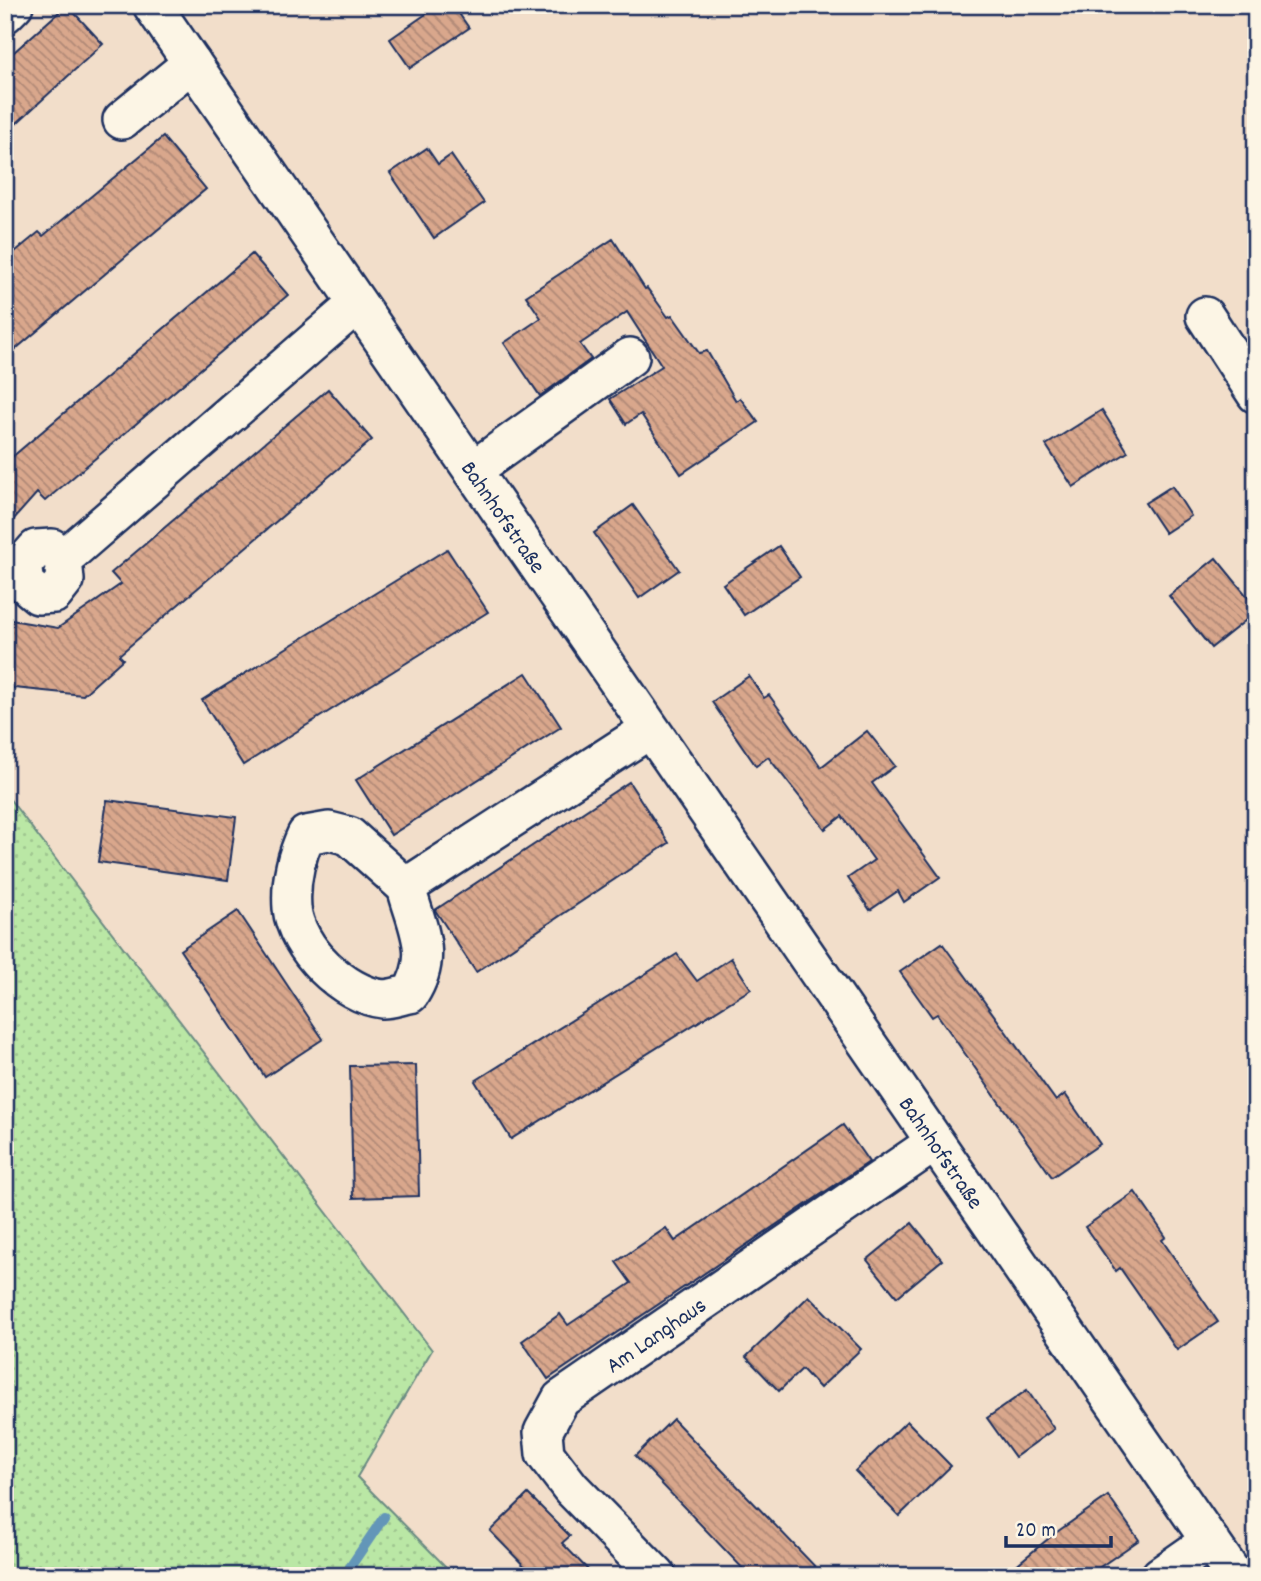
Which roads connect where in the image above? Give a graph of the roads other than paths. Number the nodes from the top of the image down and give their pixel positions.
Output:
1 (14, 5) edge
2 (152, 5) edge
3 (5, 13) edge
4 (192, 63) junction
5 (122, 120) dead end
6 (357, 304) junction
7 (1205, 316) dead end
8 (630, 357) dead end
9 (1256, 394) edge
10 (472, 470) junction
11 (63, 559) dead end
12 (649, 730) junction
13 (405, 887) junction
14 (934, 1143) junction
15 (1210, 1541) junction
16 (657, 1576) edge
17 (1160, 1576) edge
18 (1234, 1576) edge

1 - 3 street
2 - 4 street, Bahnhofstraße
4 - 5 street
4 - 6 street, Bahnhofstraße
6 - 10 street, Bahnhofstraße
6 - 11 street
7 - 9 street
8 - 10 street
10 - 12 street, Bahnhofstraße
12 - 13 street
12 - 14 street, Bahnhofstraße
13 - 13 street
14 - 15 street, Bahnhofstraße
14 - 16 street, Am Langhaus
15 - 17 street
15 - 18 street, Bahnhofstraße

